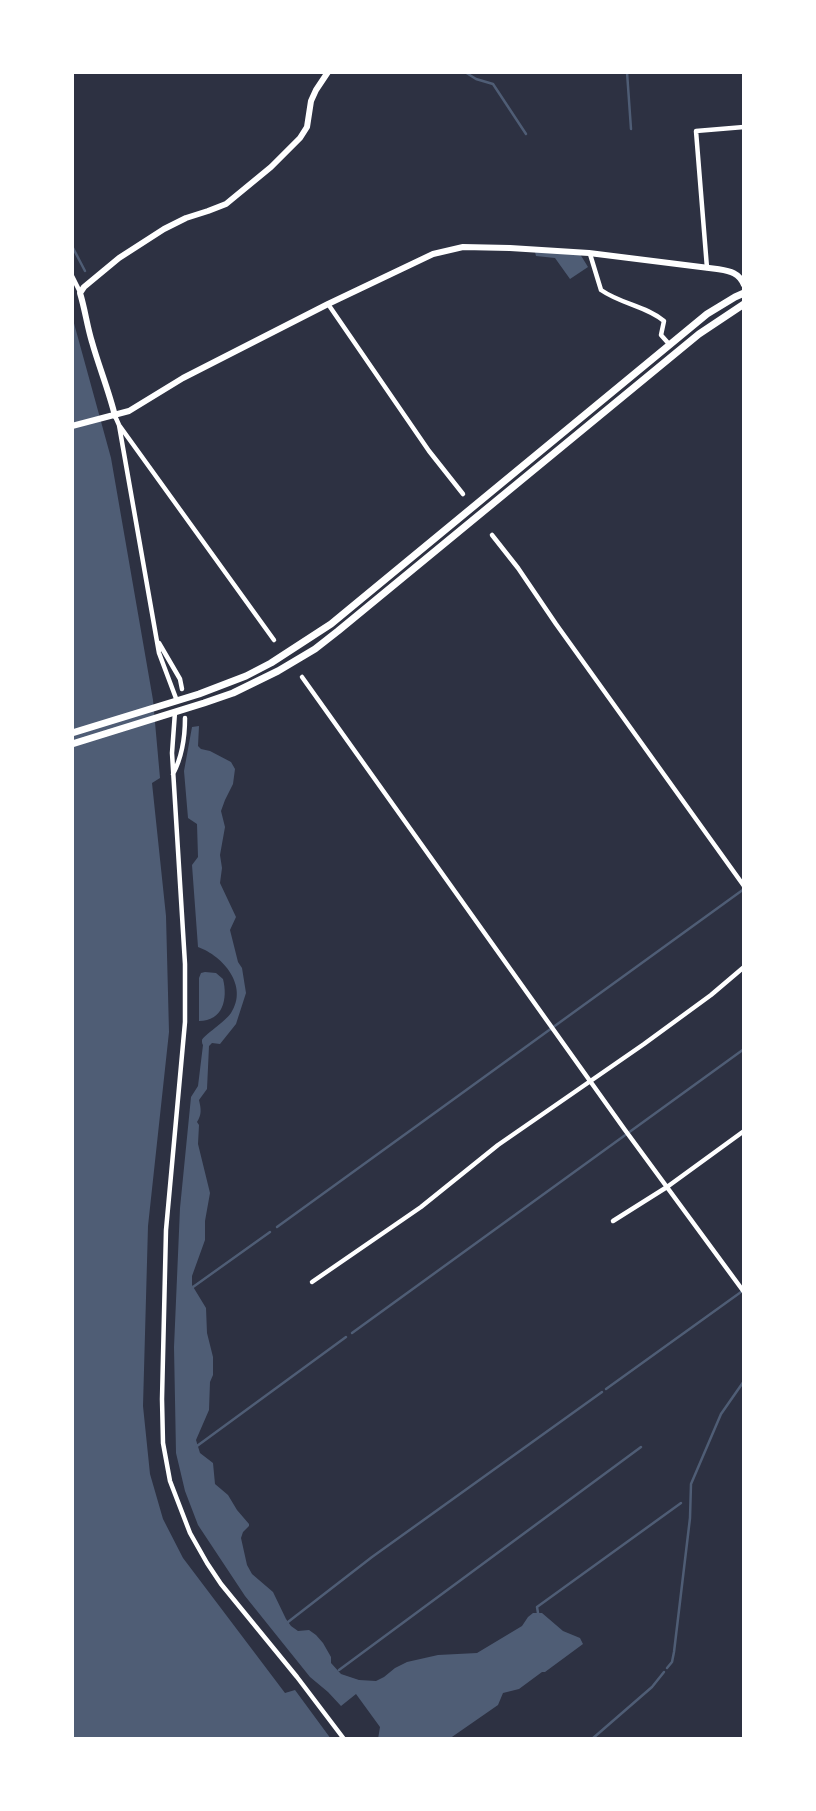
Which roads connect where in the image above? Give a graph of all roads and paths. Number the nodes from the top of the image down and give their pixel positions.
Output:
1 (328, 72) edge
2 (744, 127) edge
3 (589, 253) junction
4 (707, 268) junction
5 (72, 276) edge
6 (744, 285) edge
7 (80, 293) junction
8 (744, 293) edge
9 (328, 304) junction
10 (744, 304) edge
11 (669, 344) junction
12 (115, 416) junction
13 (119, 425) junction
14 (72, 426) edge
15 (463, 494) dead end
16 (492, 535) dead end
17 (156, 639) junction
18 (274, 640) dead end
19 (302, 677) dead end
20 (182, 689) dead end
21 (177, 701) junction
22 (175, 712) junction
23 (186, 718) dead end
24 (72, 733) edge
25 (72, 744) edge
26 (173, 775) junction
27 (744, 886) edge
28 (744, 967) edge
29 (590, 1081) junction
30 (744, 1131) edge
31 (667, 1187) junction
32 (613, 1221) dead end
33 (312, 1282) dead end
34 (744, 1292) edge
35 (344, 1739) edge

1 - 7 main road
2 - 4 street
3 - 4 main road
3 - 9 main road
3 - 11 street
4 - 6 main road
5 - 7 street
7 - 12 main road
8 - 11 highway
9 - 12 main road
9 - 15 street
10 - 22 highway
11 - 21 highway
12 - 13 street
12 - 14 main road
13 - 17 street
13 - 18 street
16 - 27 street
17 - 20 street
17 - 21 street
19 - 29 street
21 - 24 highway
22 - 25 highway
22 - 26 street
23 - 26 street
26 - 35 street
28 - 29 street
29 - 31 street
29 - 33 street
30 - 31 street
31 - 32 street
31 - 34 street

